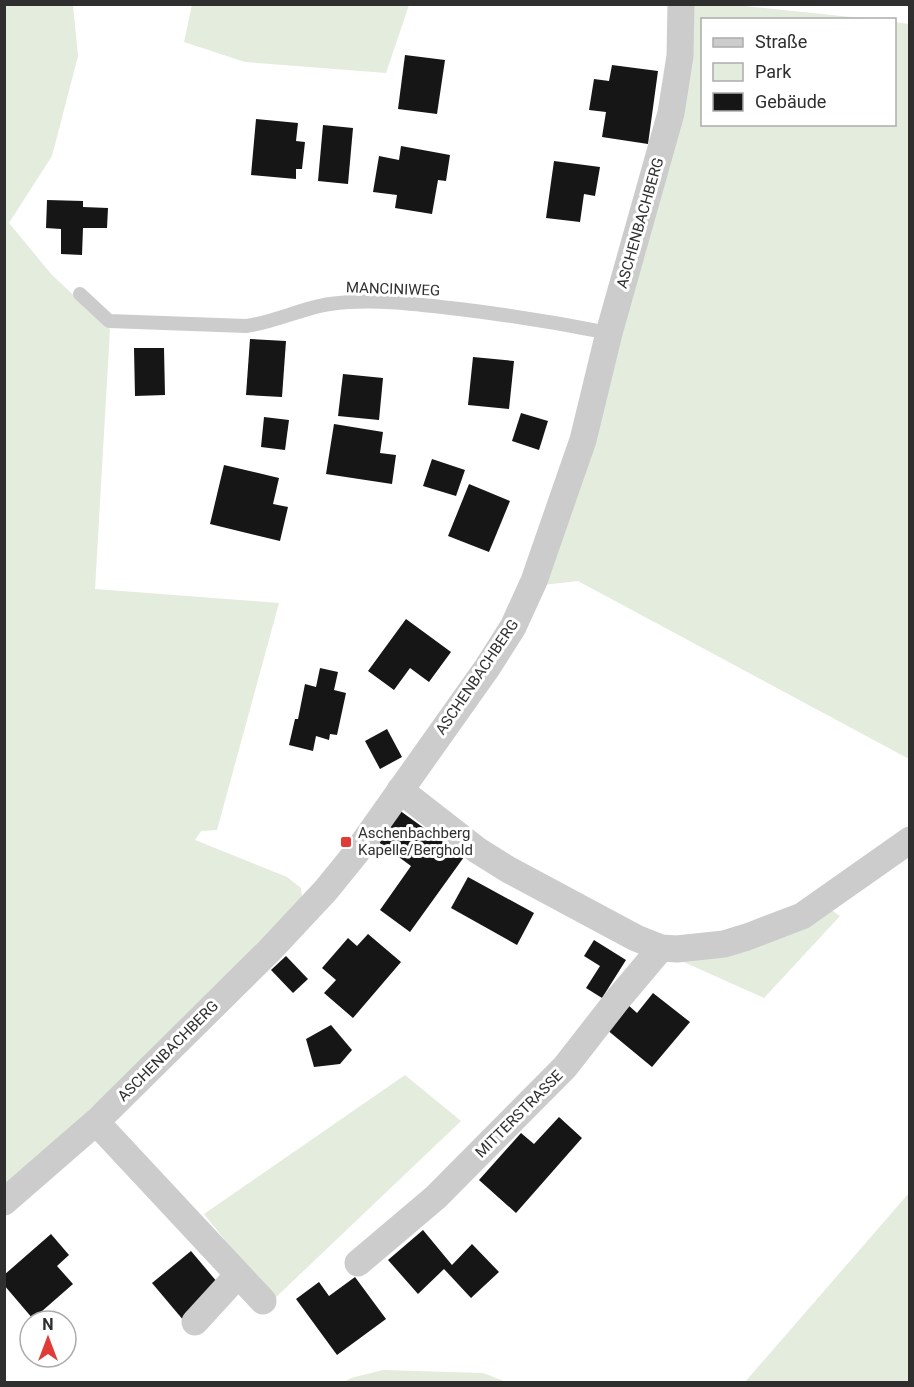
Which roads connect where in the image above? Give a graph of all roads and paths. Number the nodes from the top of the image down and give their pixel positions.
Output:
1 (681, 4) edge
2 (80, 294) dead end
3 (609, 333) junction
4 (400, 790) junction
5 (909, 840) edge
6 (661, 948) junction
7 (96, 1122) junction
8 (4, 1203) edge
9 (358, 1263) dead end
10 (238, 1275) junction
11 (263, 1301) dead end
12 (195, 1322) dead end

1 - 3 street, ASCHENBACHBERG
2 - 3 lane, MANCINIWEG
3 - 4 street, ASCHENBACHBERG
4 - 6 street
4 - 7 street, ASCHENBACHBERG
5 - 6 street
6 - 9 street, MITTERSTRASSE
7 - 8 street, ASCHENBACHBERG
7 - 10 street
10 - 11 street
10 - 12 street

